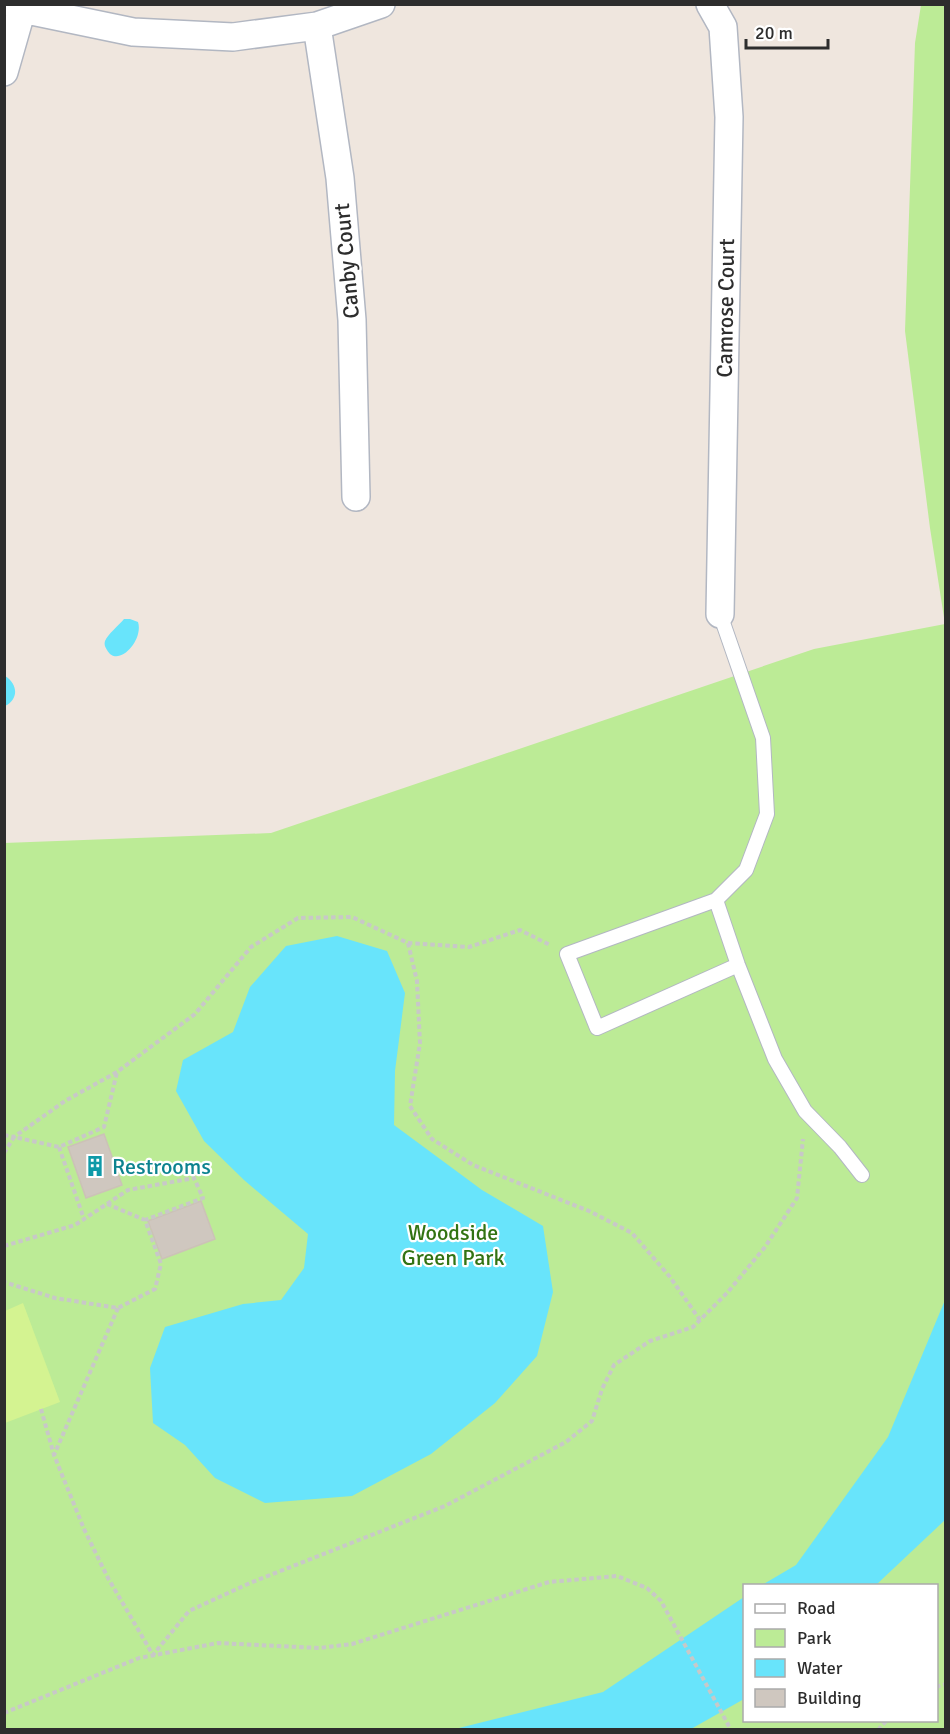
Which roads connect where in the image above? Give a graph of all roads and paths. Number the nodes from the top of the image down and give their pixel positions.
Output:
1 (381, 4) edge
2 (710, 4) edge
3 (18, 7) edge
4 (316, 26) junction
5 (4, 72) edge
6 (356, 497) dead end
7 (720, 614) joint
8 (716, 900) junction
9 (408, 943) junction
10 (567, 954) junction
11 (738, 965) junction
12 (117, 1072) junction
13 (805, 1111) junction
14 (4, 1135) edge
15 (14, 1137) junction
16 (59, 1147) junction
17 (4, 1153) edge
18 (862, 1175) dead end
19 (107, 1204) junction
20 (84, 1219) junction
21 (145, 1220) junction
22 (4, 1246) edge
23 (4, 1282) edge
24 (118, 1308) junction
25 (700, 1320) junction
26 (41, 1409) dead end
27 (54, 1455) junction
28 (153, 1655) junction
29 (4, 1713) edge
30 (731, 1730) edge

1 - 4 street
2 - 7 street, Camrose Court
3 - 4 street
3 - 5 street
4 - 6 street, Canby Court
7 - 8 lane
8 - 10 lane
8 - 11 lane
9 - 10 path
9 - 12 path
9 - 25 path
10 - 11 lane
11 - 13 lane
12 - 15 path
12 - 16 path
13 - 18 lane
13 - 25 path
14 - 15 path
15 - 16 path
15 - 17 path
16 - 20 path
19 - 20 path
19 - 21 path
19 - 21 path
20 - 22 path
21 - 24 path
23 - 24 path
24 - 27 path
25 - 28 path
26 - 27 path
27 - 28 path
28 - 29 path
28 - 30 path

